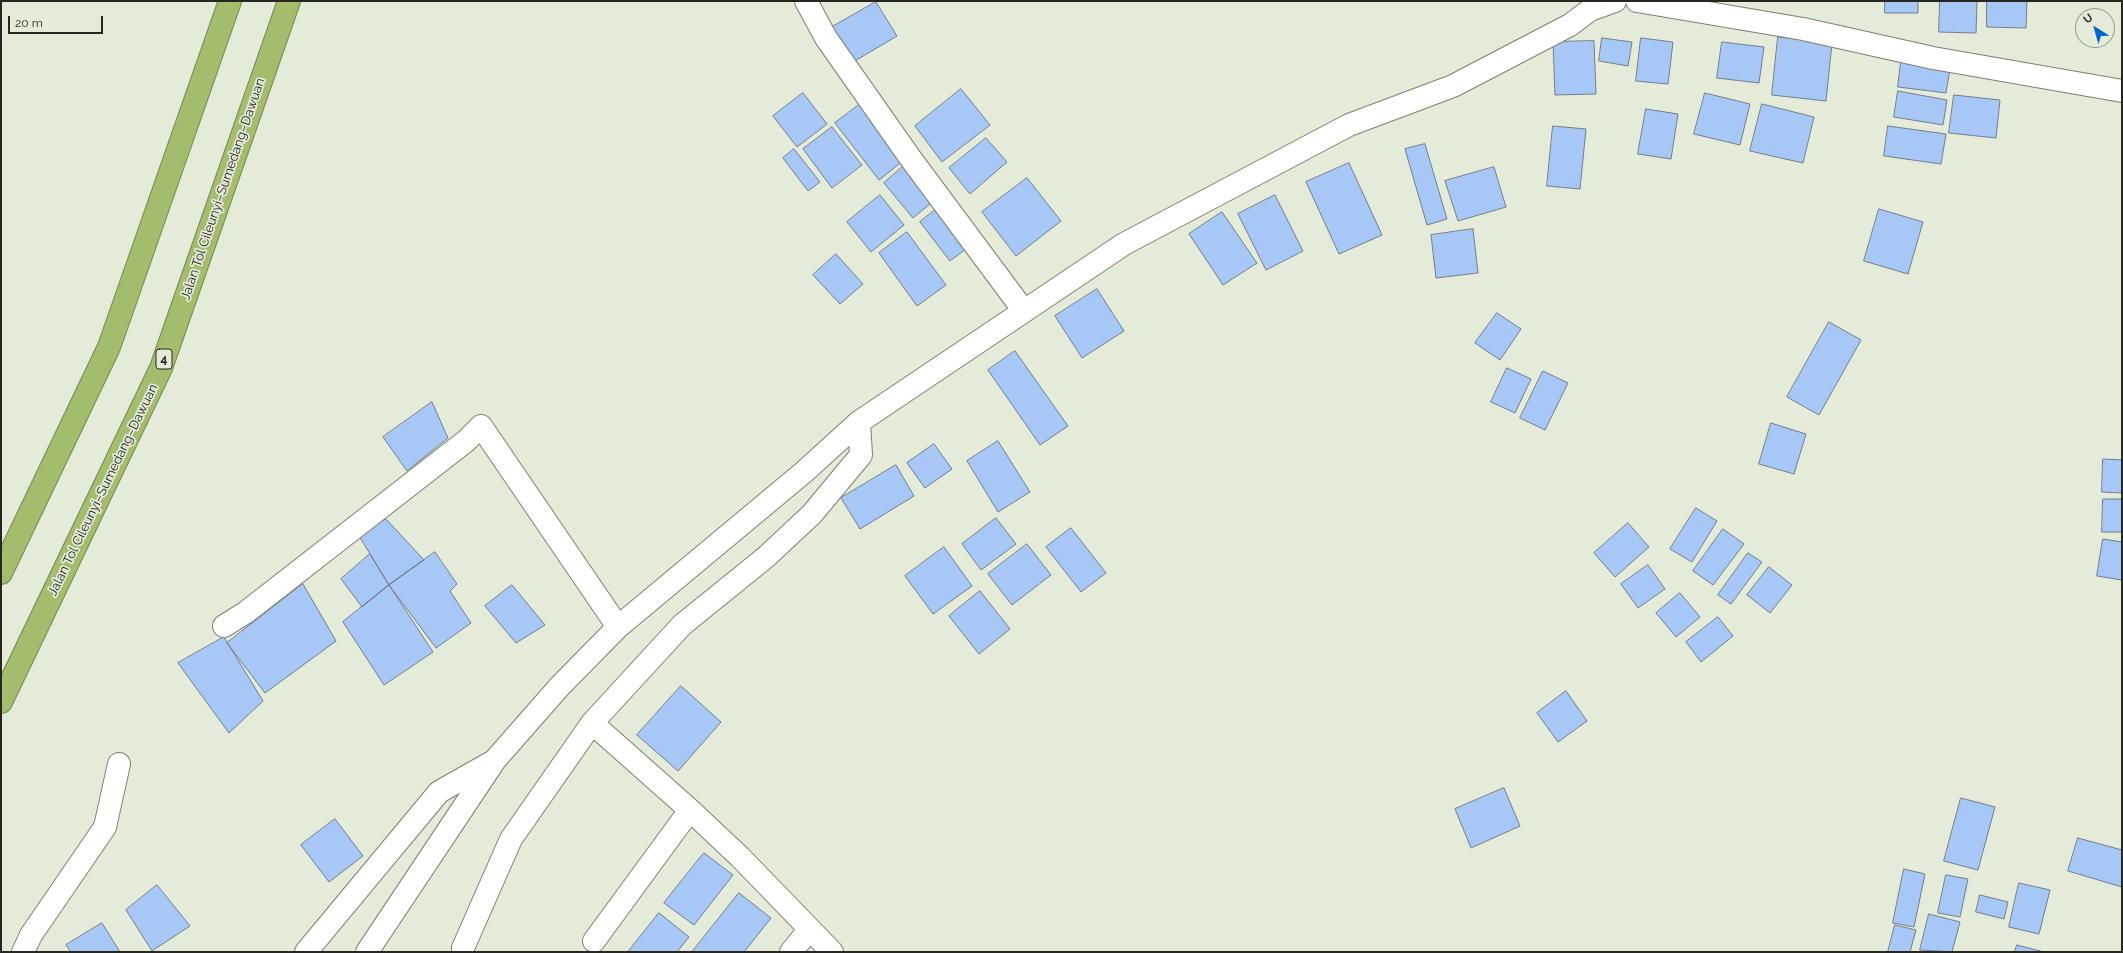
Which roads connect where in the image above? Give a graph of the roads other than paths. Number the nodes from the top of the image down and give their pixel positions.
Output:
1 (230, 1) edge
2 (289, 1) edge
3 (806, 1) edge
4 (1615, 1) edge
5 (1637, 1) edge
6 (2122, 91) edge
7 (1024, 311) junction
8 (859, 422) junction
9 (1, 573) edge
10 (224, 626) dead end
11 (618, 627) junction
12 (1, 702) edge
13 (592, 723) junction
14 (495, 760) junction
15 (119, 764) dead end
16 (690, 810) junction
17 (809, 930) junction
18 (594, 941) dead end
19 (23, 952) edge
20 (306, 952) edge
21 (367, 952) edge
22 (463, 952) edge
23 (791, 952) edge
24 (832, 952) edge

1 - 9 highway
2 - 12 highway, Jalan Tol Cileunyi–Sumedang–Dawuan / 4
3 - 7 street
4 - 7 street
5 - 6 street
7 - 8 street
8 - 11 street
8 - 13 street
10 - 11 street
11 - 14 street
13 - 16 street
13 - 22 street
14 - 20 street
14 - 21 street
15 - 19 street
16 - 17 street
16 - 18 street
17 - 23 street
17 - 24 street

